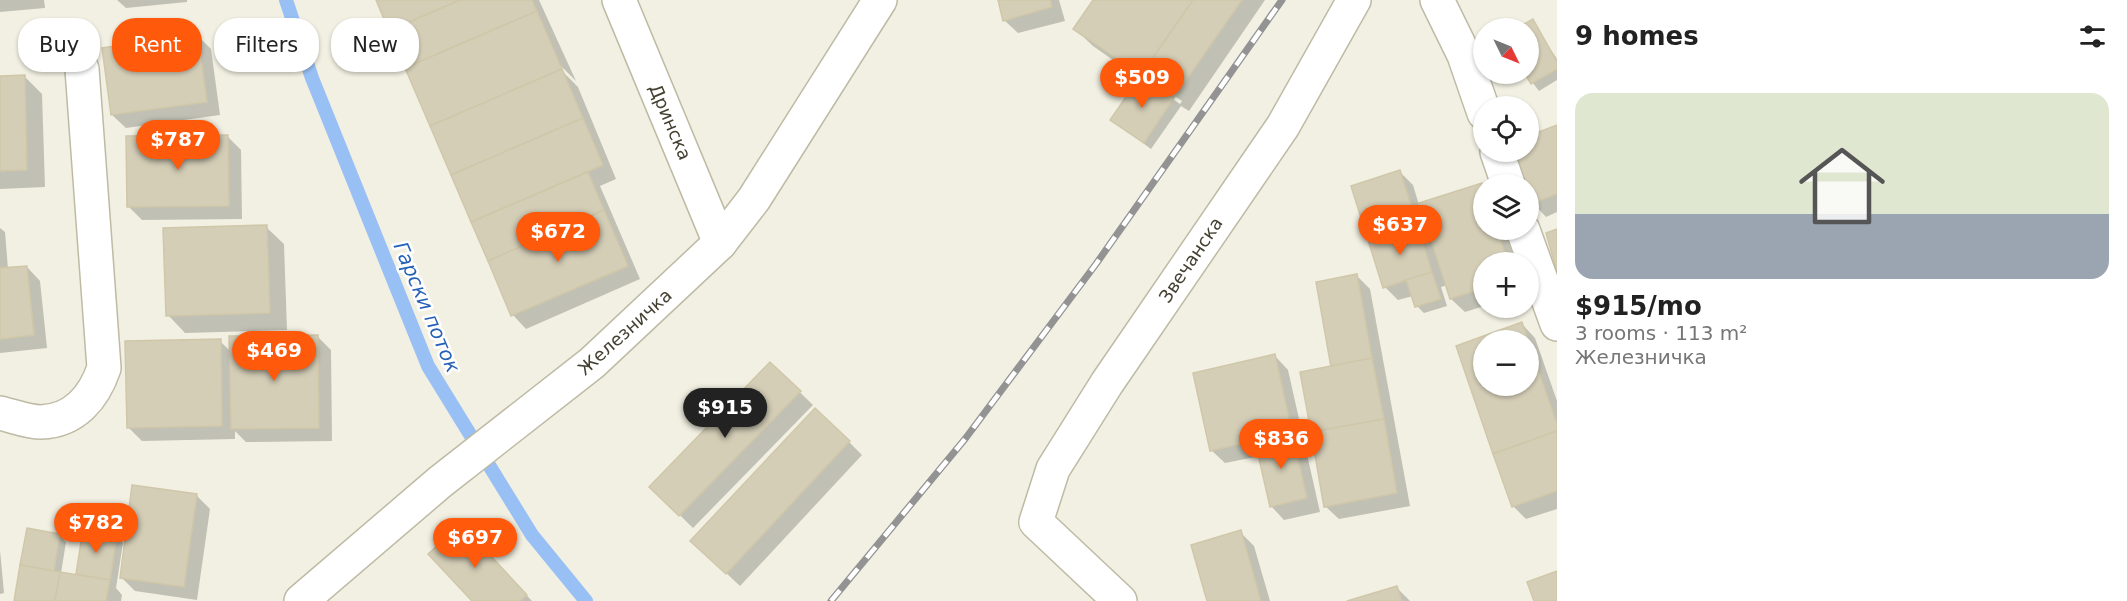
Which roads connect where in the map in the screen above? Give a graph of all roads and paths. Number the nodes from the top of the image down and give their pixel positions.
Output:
1 (619, 0) edge
2 (880, 0) edge
3 (1354, 0) edge
4 (1437, 0) edge
5 (82, 72) edge
6 (1478, 96) edge
7 (1527, 240) edge
8 (720, 243) junction
9 (1557, 324) edge
10 (0, 412) edge
11 (302, 601) edge
12 (1120, 601) edge

1 - 8 street, Дринска
2 - 8 street, Железничка
3 - 12 street, Звечанска
4 - 6 street
5 - 10 street
7 - 9 street
8 - 11 street, Железничка

